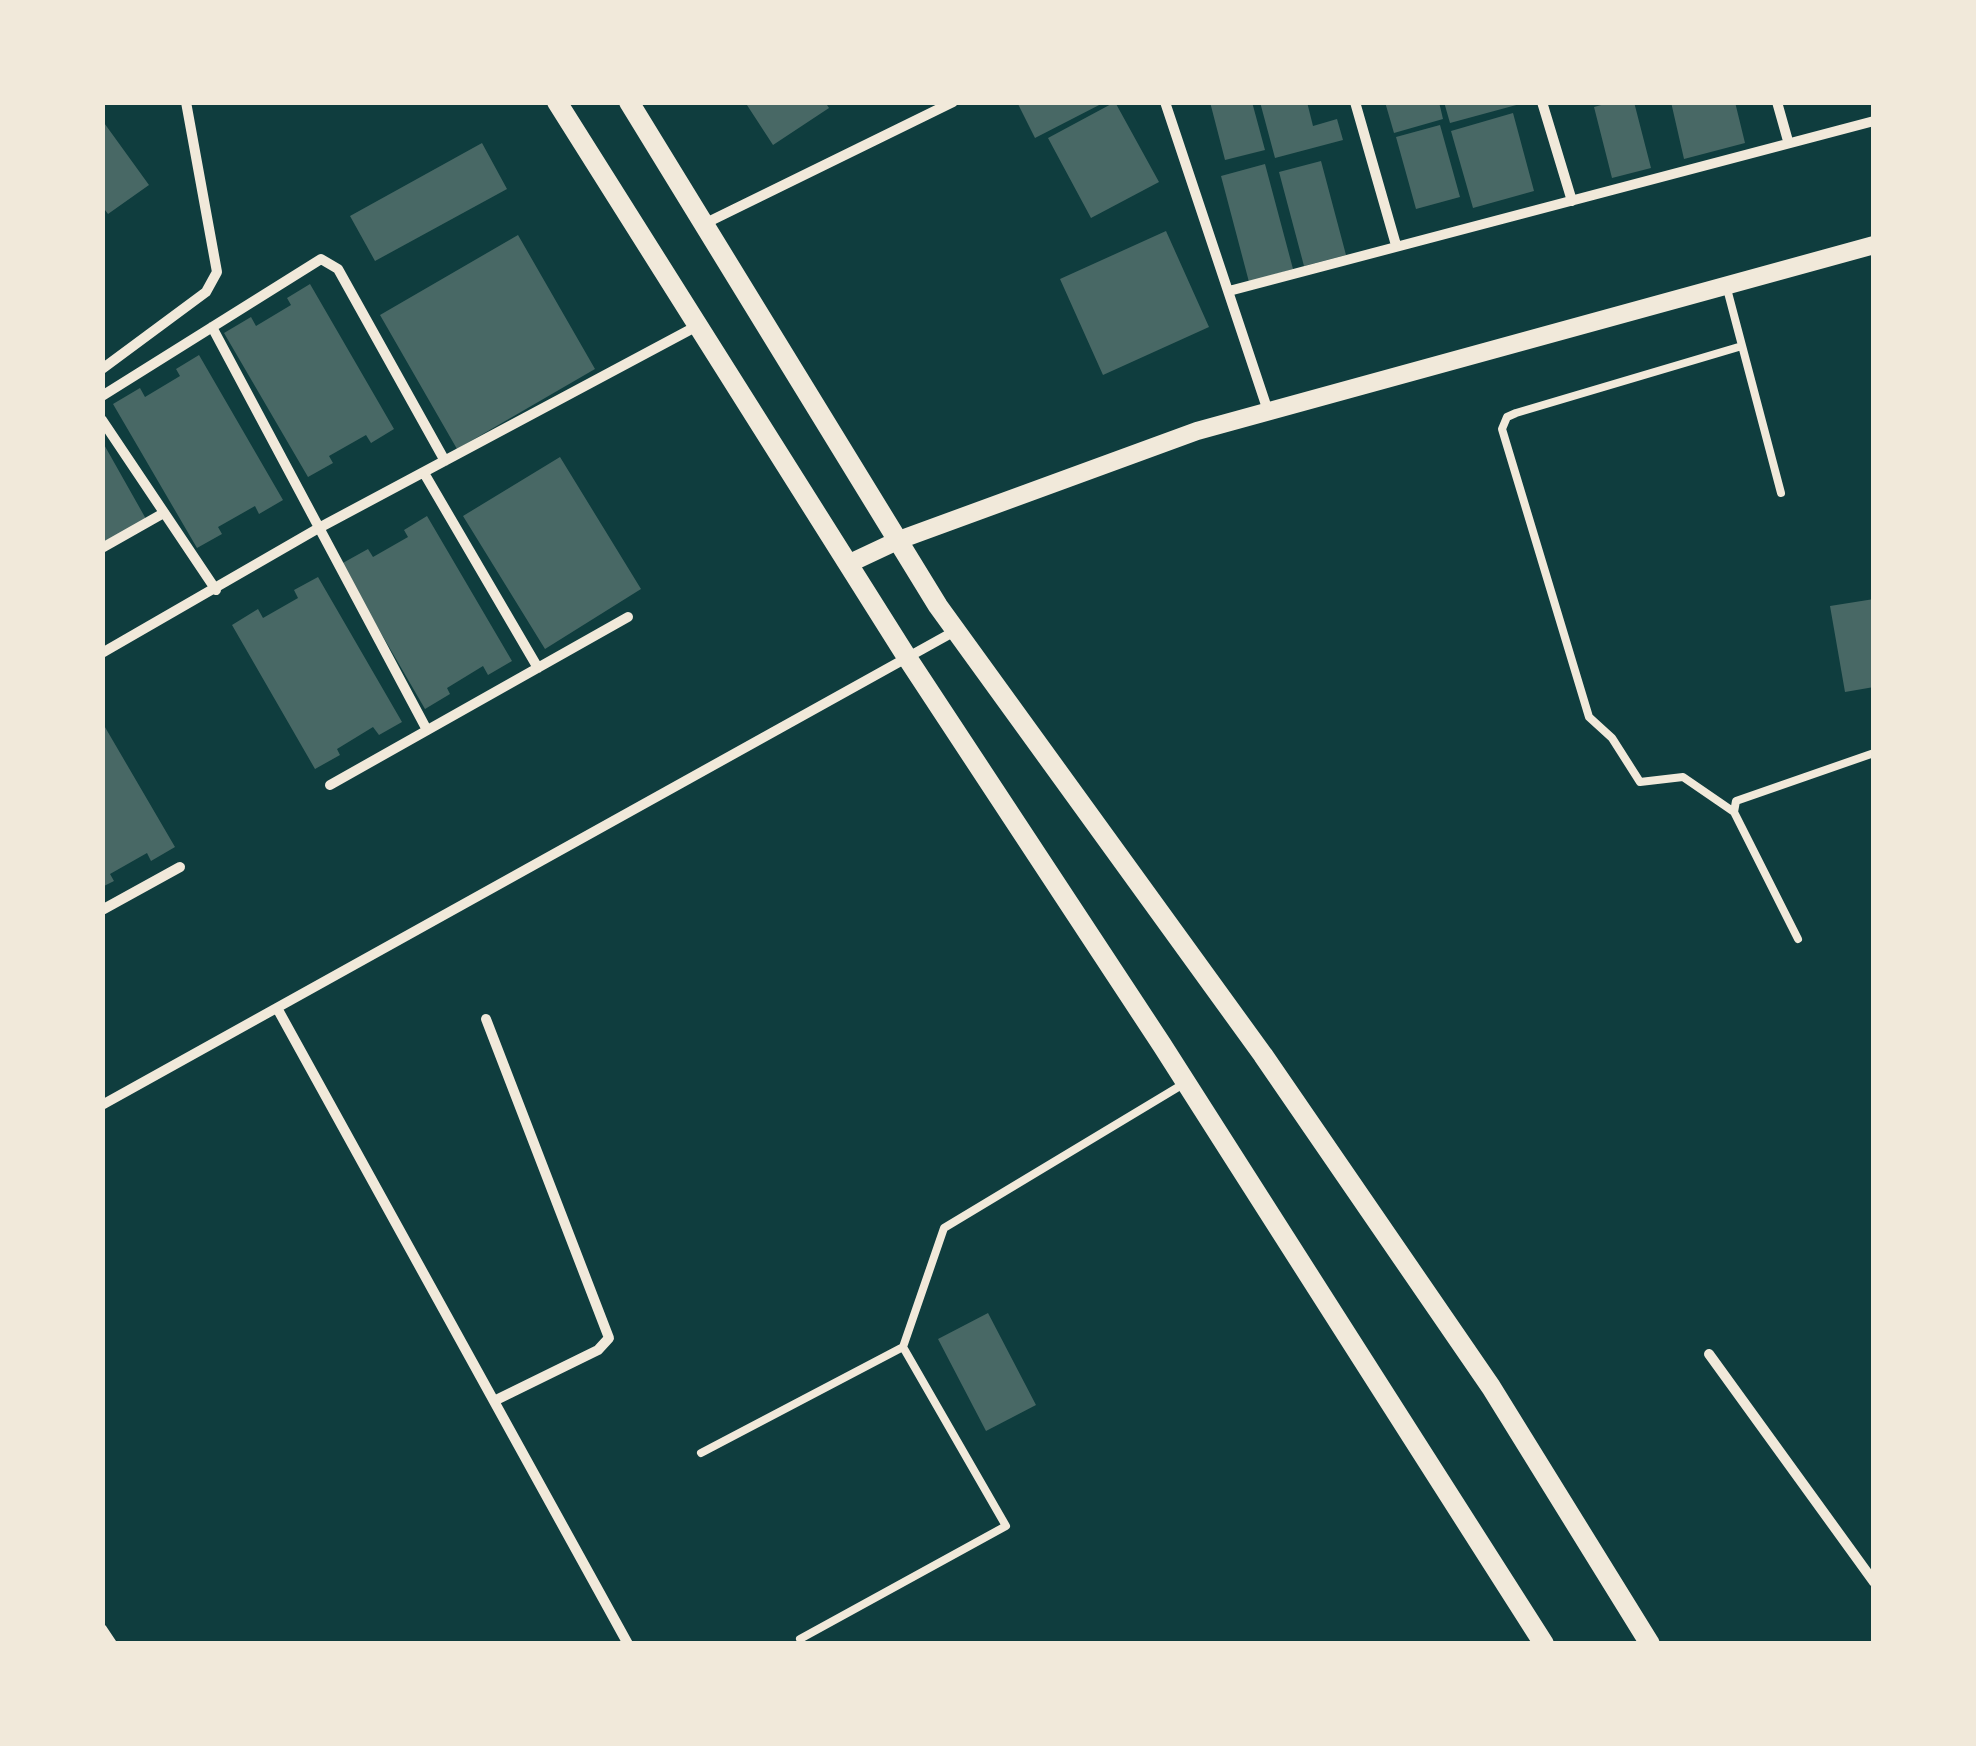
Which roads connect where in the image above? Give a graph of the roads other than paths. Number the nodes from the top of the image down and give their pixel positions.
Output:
1 (186, 102) edge
2 (557, 102) edge
3 (629, 102) edge
4 (953, 102) edge
5 (1164, 102) edge
6 (1355, 102) edge
7 (1542, 102) edge
8 (1778, 102) edge
9 (1874, 120) edge
10 (1788, 141) junction
11 (1572, 201) junction
12 (706, 222) junction
13 (1396, 245) junction
14 (1874, 245) edge
15 (1726, 285) junction
16 (1229, 290) junction
17 (699, 325) junction
18 (212, 327) junction
19 (1742, 346) junction
20 (102, 368) edge
21 (102, 396) edge
22 (1268, 411) junction
23 (102, 420) edge
24 (445, 461) junction
25 (424, 473) junction
26 (1780, 493) dead end
27 (162, 514) junction
28 (318, 529) junction
29 (899, 540) junction
30 (102, 548) edge
31 (850, 563) junction
32 (216, 590) junction
33 (628, 618) dead end
34 (956, 630) junction
35 (102, 654) edge
36 (908, 658) junction
37 (538, 668) junction
38 (426, 730) junction
39 (1874, 753) edge
40 (330, 784) dead end
41 (1734, 812) junction
42 (180, 866) dead end
43 (102, 910) edge
44 (1798, 939) dead end
45 (277, 1008) junction
46 (486, 1019) dead end
47 (1185, 1084) junction
48 (102, 1105) edge
49 (903, 1347) junction
50 (1709, 1354) dead end
51 (494, 1401) junction
52 (701, 1454) dead end
53 (1874, 1582) edge
54 (102, 1628) edge
55 (800, 1639) dead end
56 (112, 1644) edge
57 (628, 1644) edge
58 (1544, 1644) edge
59 (1650, 1644) edge

1 - 20 street
2 - 17 main road
3 - 12 main road
4 - 12 street
5 - 16 street
6 - 13 street
7 - 11 street
8 - 10 street
9 - 10 street
10 - 11 street
11 - 13 street
12 - 29 main road
13 - 16 street
14 - 15 street
15 - 19 lane
15 - 22 street
16 - 22 street
17 - 24 street
17 - 31 main road
18 - 21 street
18 - 24 street
18 - 28 street
19 - 26 lane
19 - 41 lane
22 - 29 street
23 - 27 street
24 - 25 street
25 - 28 street
25 - 37 street
27 - 30 street
27 - 32 street
28 - 32 street
28 - 38 street
29 - 31 street
29 - 34 main road
31 - 36 main road
32 - 35 street
33 - 37 street
34 - 36 street
34 - 59 main road
36 - 45 street
36 - 47 main road
37 - 38 street
38 - 40 street
39 - 41 lane
41 - 44 lane
42 - 43 street
45 - 48 street
45 - 51 street
46 - 51 street
47 - 49 lane
47 - 58 main road
49 - 52 lane
49 - 55 lane
50 - 53 street
51 - 57 street
54 - 56 street

